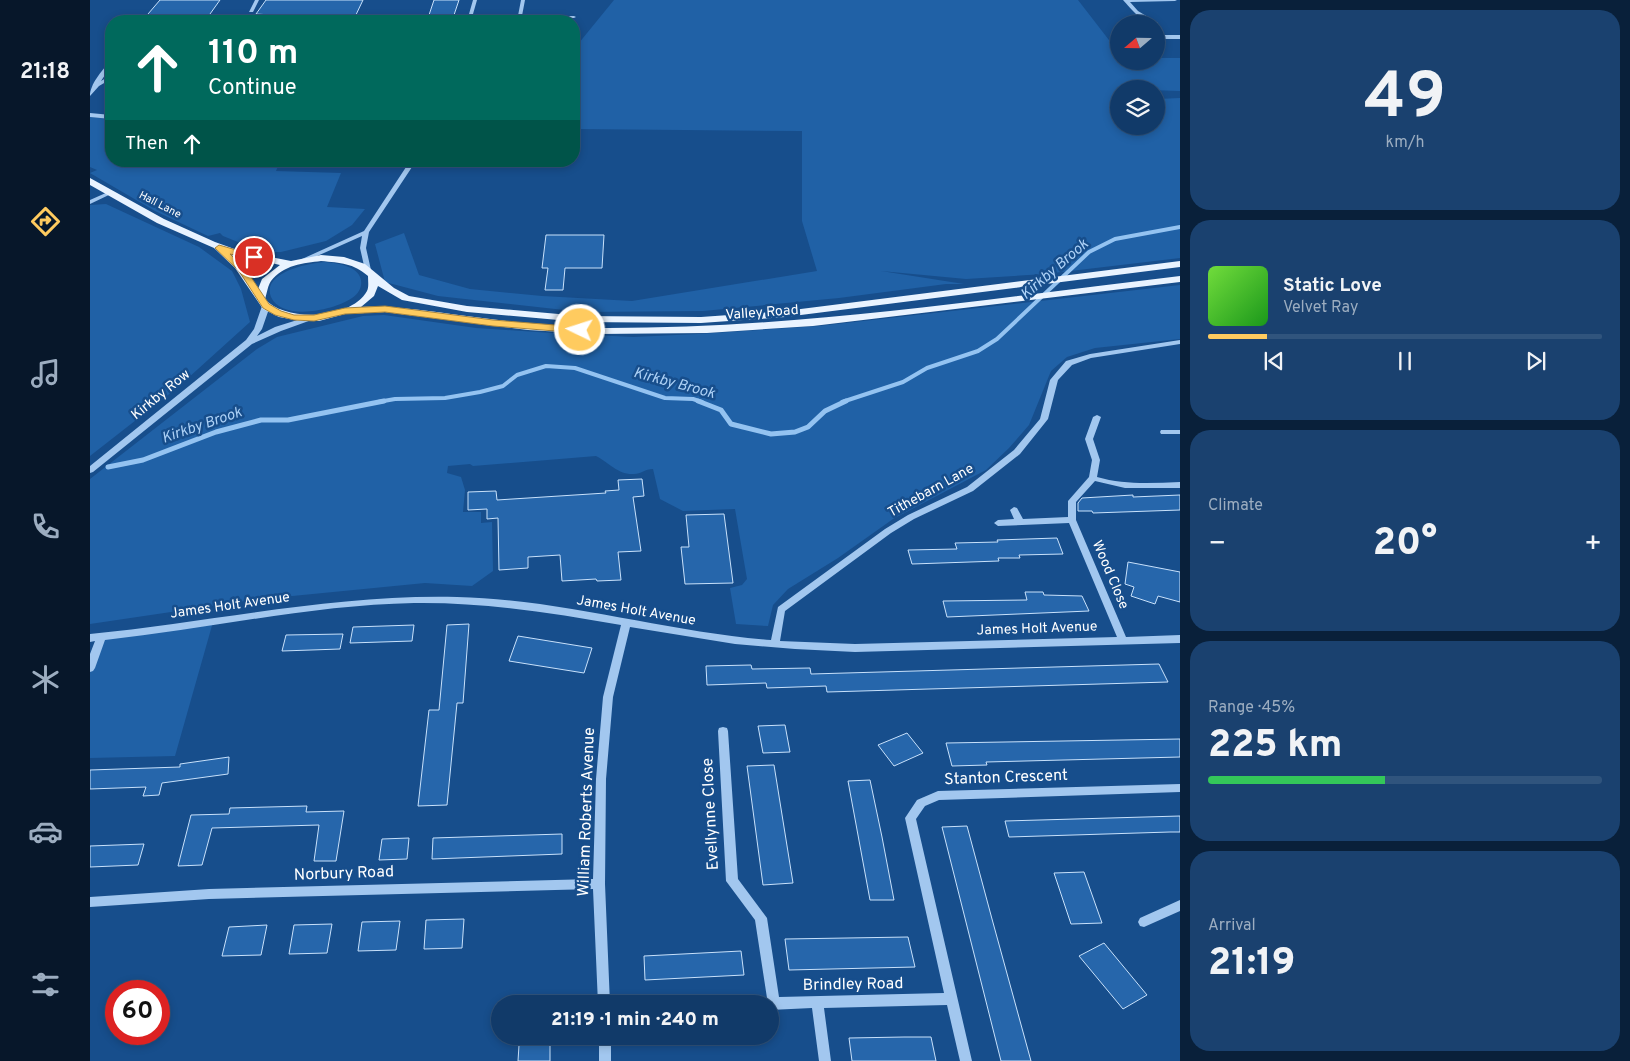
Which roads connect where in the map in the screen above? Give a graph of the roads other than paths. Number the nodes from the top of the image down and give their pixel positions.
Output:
1 (257, 0) edge
2 (476, 0) edge
3 (523, 0) edge
4 (1125, 0) edge
5 (1175, 0) edge
6 (251, 11) dead end
7 (471, 15) edge
8 (520, 15) edge
9 (1140, 15) edge
10 (1165, 31) edge
11 (1180, 37) edge
12 (105, 71) edge
13 (105, 81) edge
14 (97, 86) junction
15 (90, 94) edge
16 (90, 115) edge
17 (105, 116) edge
18 (409, 167) edge
19 (90, 181) edge
20 (110, 193) junction
21 (90, 202) edge
22 (366, 232) junction
23 (219, 248) junction
24 (304, 260) junction
25 (292, 264) junction
26 (1180, 264) edge
27 (371, 274) junction
28 (1180, 279) edge
29 (263, 302) junction
30 (345, 311) junction
31 (314, 318) junction
32 (249, 342) junction
33 (1180, 342) edge
34 (1097, 417) dead end
35 (1164, 432) dead end
36 (1180, 432) edge
37 (90, 470) edge
38 (1093, 478) junction
39 (1180, 485) edge
40 (1014, 510) dead end
41 (1072, 520) junction
42 (1020, 522) junction
43 (998, 523) dead end
44 (626, 623) junction
45 (101, 637) junction
46 (90, 638) edge
47 (1180, 639) edge
48 (1123, 640) junction
49 (775, 643) junction
50 (90, 668) edge
51 (723, 731) dead end
52 (1180, 788) edge
53 (599, 884) junction
54 (90, 902) edge
55 (1180, 905) edge
56 (1144, 922) dead end
57 (604, 995) edge
58 (773, 995) edge
59 (950, 999) junction
60 (779, 1003) edge
61 (817, 1003) junction
62 (605, 1045) edge
63 (605, 1061) edge
64 (825, 1061) edge
65 (966, 1061) edge

1 - 6 street
2 - 7 street
3 - 8 street
4 - 5 street
4 - 9 street
10 - 11 street
12 - 14 street
13 - 14 street
14 - 15 street
16 - 17 street
18 - 22 street
19 - 20 main road, Hall Lane
20 - 21 street
20 - 23 main road, Hall Lane
22 - 24 street
22 - 27 street
23 - 25 main road, Hall Lane
23 - 29 main road, Hall Lane
24 - 25 main road, Valley Road
24 - 27 main road, Valley Road
25 - 29 main road, Valley Road
26 - 27 main road, Valley Road
27 - 30 main road
28 - 30 main road, Valley Road
29 - 31 main road
29 - 32 street, Kirkby Row
30 - 31 main road
31 - 32 street, Kirkby Row
32 - 37 street, Kirkby Row
33 - 49 street, Tithebarn Lane
34 - 38 street
35 - 36 street
38 - 39 street
38 - 41 street
40 - 42 street
41 - 42 street
41 - 48 street, Wood Close
42 - 43 street
44 - 45 street, James Holt Avenue
44 - 49 street, James Holt Avenue
44 - 53 street, William Roberts Avenue
45 - 46 street, James Holt Avenue
45 - 50 street
47 - 48 street, James Holt Avenue
48 - 49 street, James Holt Avenue
51 - 58 street, Evellynne Close
52 - 59 street, Stanton Crescent
53 - 54 street, Norbury Road
53 - 57 street, William Roberts Avenue
55 - 56 street
59 - 61 street, Brindley Road
59 - 65 street, Stanton Crescent
60 - 61 street, Brindley Road
61 - 64 street
62 - 63 street

